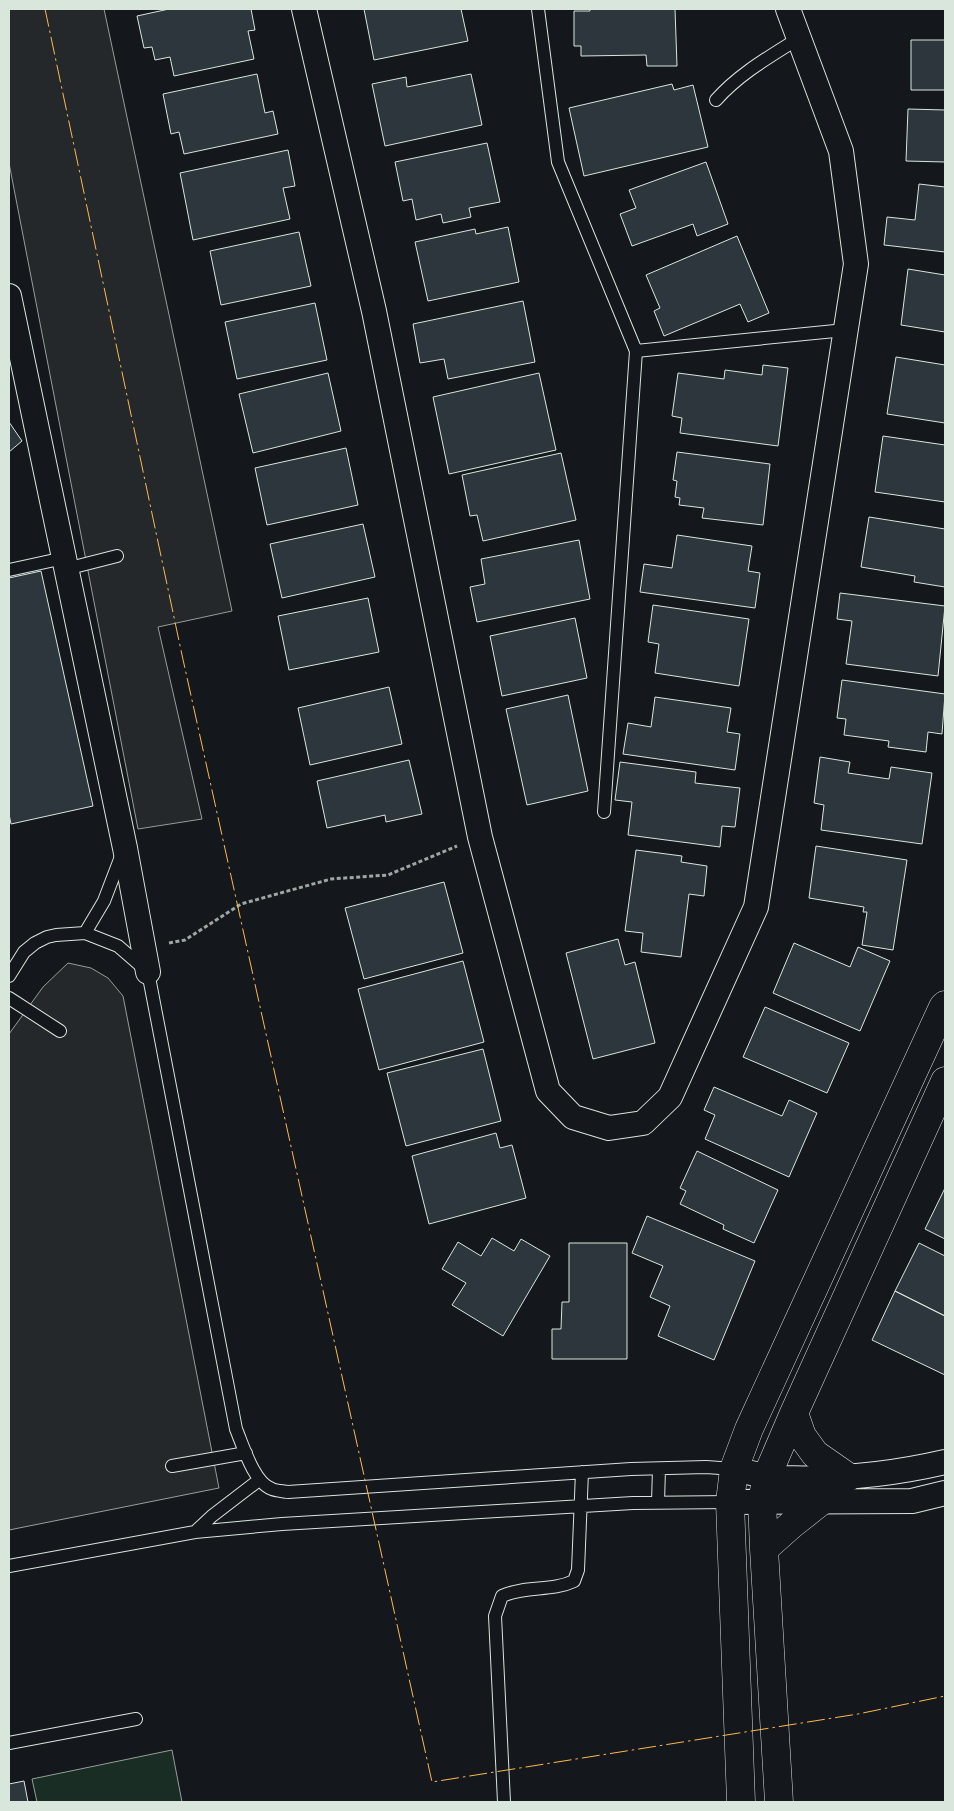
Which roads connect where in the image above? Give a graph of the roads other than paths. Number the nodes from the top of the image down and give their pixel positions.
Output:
1 (304, 9) edge
2 (538, 9) edge
3 (788, 9) edge
4 (799, 38) junction
5 (716, 100) dead end
6 (9, 296) edge
7 (845, 330) junction
8 (636, 351) junction
9 (117, 556) dead end
10 (65, 564) junction
11 (9, 570) edge
12 (604, 812) dead end
13 (125, 848) junction
14 (85, 933) junction
15 (148, 972) junction
16 (9, 976) edge
17 (9, 998) edge
18 (945, 1005) edge
19 (60, 1031) dead end
20 (945, 1081) edge
21 (794, 1413) junction
22 (246, 1453) junction
23 (945, 1462) edge
24 (172, 1466) dead end
25 (659, 1469) junction
26 (734, 1469) junction
27 (582, 1472) junction
28 (848, 1476) junction
29 (259, 1480) junction
30 (764, 1489) junction
31 (945, 1493) edge
32 (658, 1502) junction
33 (730, 1502) junction
34 (820, 1502) junction
35 (580, 1506) junction
36 (195, 1532) junction
37 (764, 1550) junction
38 (9, 1566) edge
39 (136, 1719) dead end
40 (9, 1743) edge
41 (504, 1802) edge
42 (740, 1802) edge
43 (779, 1802) edge

1 - 7 street
2 - 8 lane
3 - 4 street
4 - 5 lane
4 - 7 street
6 - 10 street
7 - 8 lane
8 - 12 lane
9 - 10 lane
10 - 11 lane
10 - 13 street
13 - 14 lane
13 - 15 street
14 - 15 lane
14 - 16 lane
15 - 22 lane
17 - 19 lane
18 - 26 street
20 - 21 street
21 - 28 street
21 - 30 street
22 - 24 lane
22 - 29 lane
23 - 28 street
25 - 26 lane
25 - 27 lane
25 - 32 lane
26 - 30 street
26 - 33 street
27 - 29 lane
27 - 35 lane
28 - 30 street
29 - 36 lane
30 - 33 street
30 - 34 street
30 - 37 street
31 - 34 street
32 - 33 lane
32 - 35 lane
33 - 42 street
34 - 37 street
35 - 36 lane
35 - 41 lane
36 - 38 lane
37 - 43 street
39 - 40 lane

